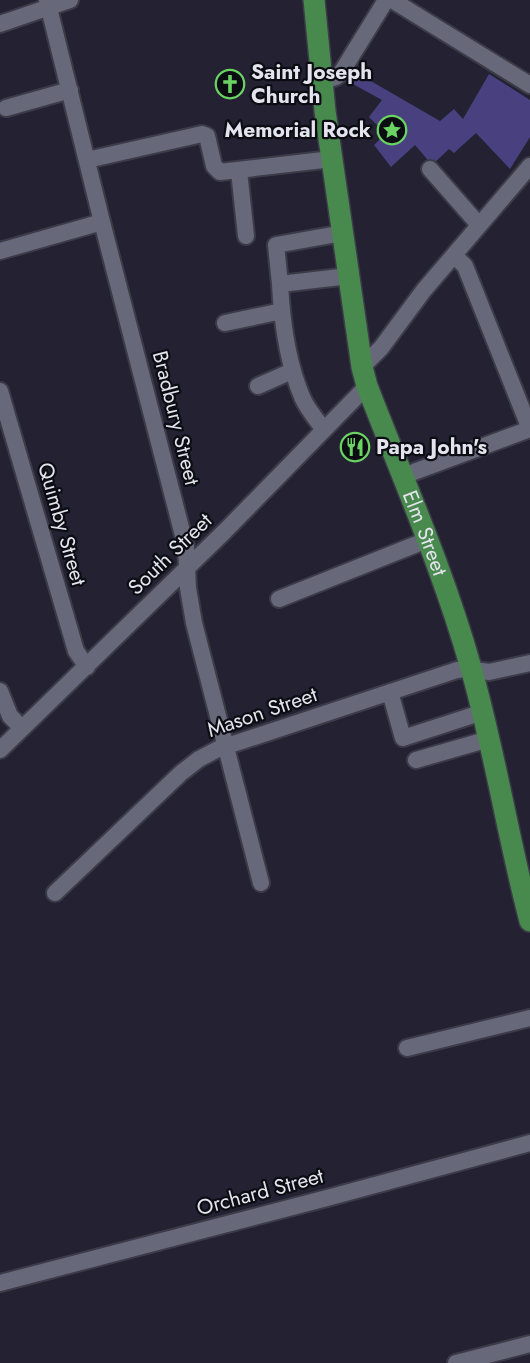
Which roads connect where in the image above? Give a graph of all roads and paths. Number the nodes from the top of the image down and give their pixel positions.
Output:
1 (70, 0) edge
2 (314, 0) edge
3 (386, 0) edge
4 (392, 0) edge
5 (48, 3) edge
6 (0, 24) edge
7 (321, 82) junction
8 (530, 85) edge
9 (70, 90) junction
10 (6, 108) dead end
11 (333, 159) junction
12 (87, 160) junction
13 (530, 166) edge
14 (430, 169) dead end
15 (238, 171) junction
16 (102, 222) junction
17 (479, 225) junction
18 (343, 233) junction
19 (246, 236) dead end
20 (0, 251) edge
21 (454, 255) junction
22 (349, 276) junction
23 (280, 284) junction
24 (282, 311) junction
25 (225, 323) dead end
26 (292, 371) junction
27 (364, 376) junction
28 (258, 386) dead end
29 (0, 391) edge
30 (527, 410) edge
31 (530, 429) edge
32 (324, 430) junction
33 (403, 476) junction
34 (427, 540) junction
35 (188, 568) junction
36 (279, 599) dead end
37 (530, 663) edge
38 (87, 667) junction
39 (472, 669) junction
40 (0, 691) edge
41 (390, 692) junction
42 (483, 712) junction
43 (22, 728) junction
44 (489, 739) junction
45 (226, 746) junction
46 (0, 750) edge
47 (416, 760) dead end
48 (261, 883) dead end
49 (55, 893) dead end
50 (530, 921) edge
51 (530, 1018) edge
52 (407, 1048) dead end
53 (530, 1143) edge
54 (0, 1283) edge
55 (530, 1344) edge
56 (456, 1363) edge

1 - 5 street
2 - 7 main road, Elm Street
3 - 7 street
4 - 8 street
5 - 6 street
5 - 9 street, Bradbury Street
7 - 11 main road, Elm Street
9 - 10 street
9 - 12 street, Bradbury Street
11 - 15 street
11 - 18 main road, Elm Street
12 - 15 street
12 - 16 street, Bradbury Street
13 - 17 street, South Street
14 - 17 street
15 - 19 street
16 - 20 street
16 - 35 street, Bradbury Street
17 - 21 street, South Street
18 - 22 main road, Elm Street
18 - 23 street
21 - 27 street, South Street
21 - 30 street
22 - 23 street
22 - 27 main road, Elm Street
23 - 24 street
24 - 25 street
24 - 26 street
26 - 28 street
26 - 32 street
27 - 32 street, South Street
27 - 33 main road, Elm Street
29 - 38 street, Quimby Street
30 - 31 street
31 - 33 street
32 - 35 street, South Street
33 - 34 main road, Elm Street
34 - 36 street
34 - 39 main road, Elm Street
35 - 38 street, South Street
35 - 45 street, Bradbury Street
37 - 39 street, Mason Street
38 - 43 street, South Street
39 - 41 street, Mason Street
39 - 42 main road, Elm Street
40 - 43 street
41 - 42 street
41 - 45 street, Mason Street
42 - 44 main road, Elm Street
43 - 46 street, South Street
44 - 47 street
44 - 50 main road, Elm Street
45 - 48 street, Bradbury Street
45 - 49 street, Mason Street
51 - 52 street
53 - 54 street, Orchard Street
55 - 56 street

